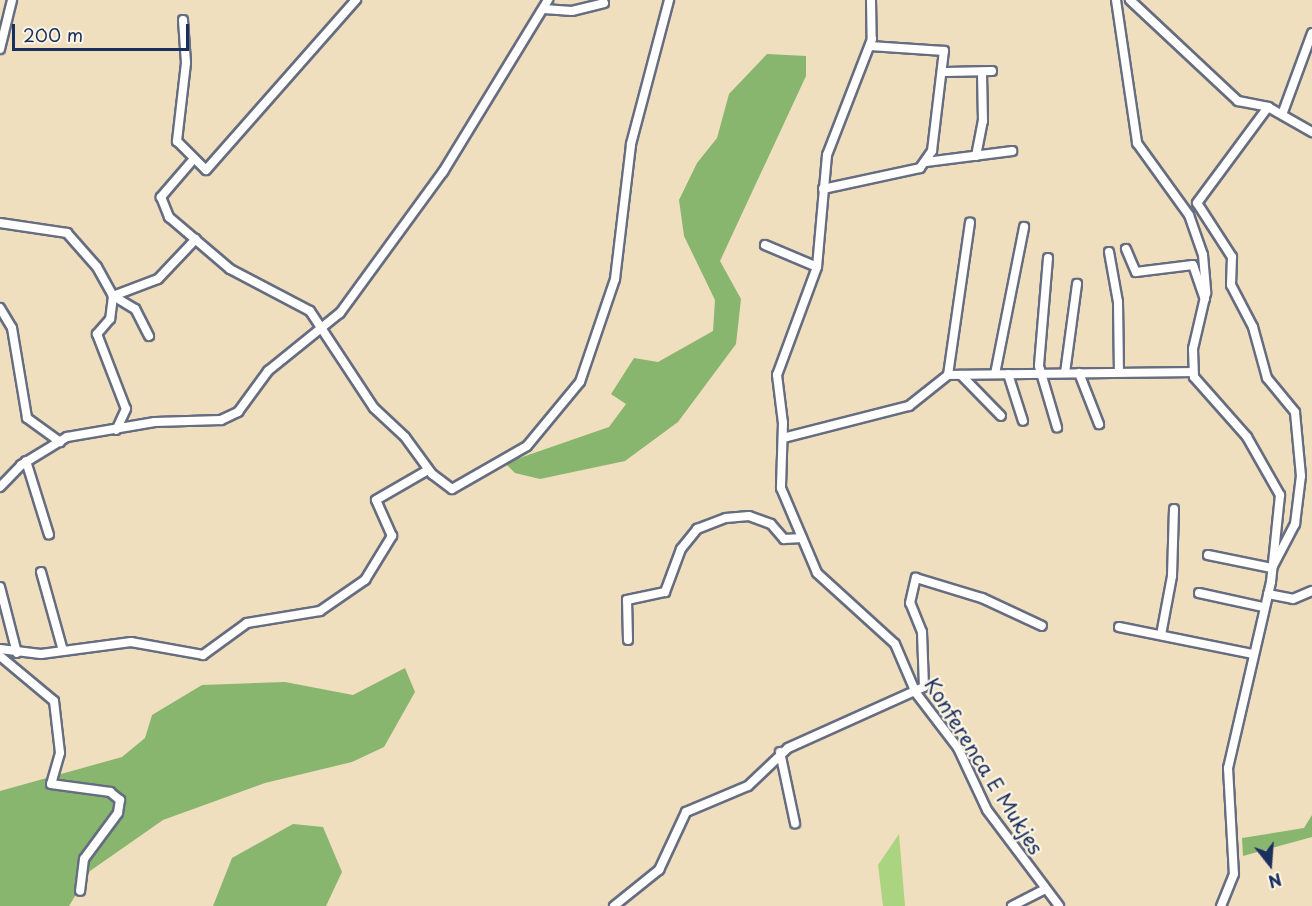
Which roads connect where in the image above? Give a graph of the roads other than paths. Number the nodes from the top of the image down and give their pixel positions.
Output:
1 (12, 0) edge
2 (356, 0) edge
3 (548, 0) edge
4 (669, 0) edge
5 (871, 0) edge
6 (1116, 0) edge
7 (1131, 0) edge
8 (604, 3) dead end
9 (544, 9) junction
10 (183, 20) dead end
11 (1312, 33) edge
12 (870, 46) junction
13 (0, 49) edge
14 (992, 71) dead end
15 (946, 72) junction
16 (982, 72) junction
17 (1268, 107) junction
18 (1283, 112) junction
19 (1312, 132) edge
20 (1012, 151) dead end
21 (976, 156) junction
22 (192, 161) junction
23 (926, 162) junction
24 (823, 189) junction
25 (1199, 211) junction
26 (1190, 218) junction
27 (0, 223) edge
28 (970, 223) dead end
29 (1024, 227) dead end
30 (196, 239) junction
31 (765, 245) dead end
32 (1126, 249) dead end
33 (1109, 252) dead end
34 (1048, 258) dead end
35 (818, 267) junction
36 (1077, 284) dead end
37 (113, 296) junction
38 (1205, 299) junction
39 (0, 308) edge
40 (324, 327) junction
41 (149, 336) dead end
42 (1119, 371) junction
43 (1079, 372) junction
44 (1193, 372) junction
45 (1040, 373) junction
46 (1065, 373) junction
47 (995, 374) junction
48 (1008, 374) junction
49 (948, 375) junction
50 (961, 375) junction
51 (1001, 416) dead end
52 (1023, 421) dead end
53 (1099, 424) dead end
54 (1057, 427) dead end
55 (116, 430) junction
56 (783, 438) junction
57 (60, 442) junction
58 (26, 461) junction
59 (428, 470) junction
60 (0, 487) edge
61 (1174, 508) dead end
62 (49, 535) dead end
63 (802, 538) junction
64 (1208, 555) dead end
65 (1272, 568) junction
66 (41, 572) dead end
67 (0, 587) edge
68 (1312, 591) edge
69 (1198, 593) dead end
70 (1268, 594) junction
71 (1263, 608) junction
72 (1042, 626) dead end
73 (1119, 627) dead end
74 (1161, 635) junction
75 (628, 640) dead end
76 (0, 649) edge
77 (63, 651) junction
78 (17, 653) junction
79 (1253, 654) junction
80 (0, 656) edge
81 (916, 693) junction
82 (780, 752) junction
83 (795, 823) dead end
84 (1043, 890) junction
85 (80, 891) dead end
86 (614, 906) edge
87 (1012, 906) edge
88 (1059, 906) edge
89 (1221, 906) edge

1 - 13 street
2 - 22 street
3 - 9 street
4 - 59 street
5 - 12 street, Konferenca E Mukjes
6 - 26 street
7 - 17 street
8 - 9 street
9 - 40 street
10 - 22 street
11 - 18 street
12 - 15 street
12 - 24 street, Konferenca E Mukjes
14 - 16 street
15 - 16 street
15 - 23 street
16 - 21 street
17 - 18 street
17 - 25 street
18 - 19 street
20 - 21 street
21 - 23 street
22 - 30 street
23 - 24 street
24 - 35 street, Konferenca E Mukjes
25 - 26 street
25 - 65 street
26 - 38 street
27 - 37 street
28 - 49 street
29 - 47 street
30 - 37 street
30 - 40 street
31 - 35 street
32 - 38 street
33 - 42 street
34 - 45 street
35 - 56 street, Konferenca E Mukjes
36 - 46 street
37 - 41 street
37 - 55 street
38 - 44 street
39 - 57 street
40 - 55 street
40 - 59 street
42 - 43 street
42 - 44 street
43 - 46 street
43 - 53 street
44 - 65 street
45 - 46 street
45 - 48 street
45 - 54 street
47 - 48 street
47 - 50 street
48 - 52 street
49 - 50 street
49 - 56 street
50 - 51 street
55 - 57 street
56 - 63 street, Konferenca E Mukjes
57 - 58 street
58 - 60 street
58 - 62 street
59 - 77 street
61 - 74 street
63 - 75 street
63 - 81 street, Konferenca E Mukjes
64 - 65 street
65 - 70 street
66 - 77 street
67 - 78 street
68 - 70 street
69 - 71 street
70 - 71 street
71 - 79 street
72 - 81 street
73 - 74 street
74 - 79 street
76 - 78 street
77 - 78 street
79 - 89 street
80 - 85 street
81 - 82 street
81 - 84 street, Konferenca E Mukjes
82 - 83 street
82 - 86 street
84 - 87 street
84 - 88 street, Konferenca E Mukjes

